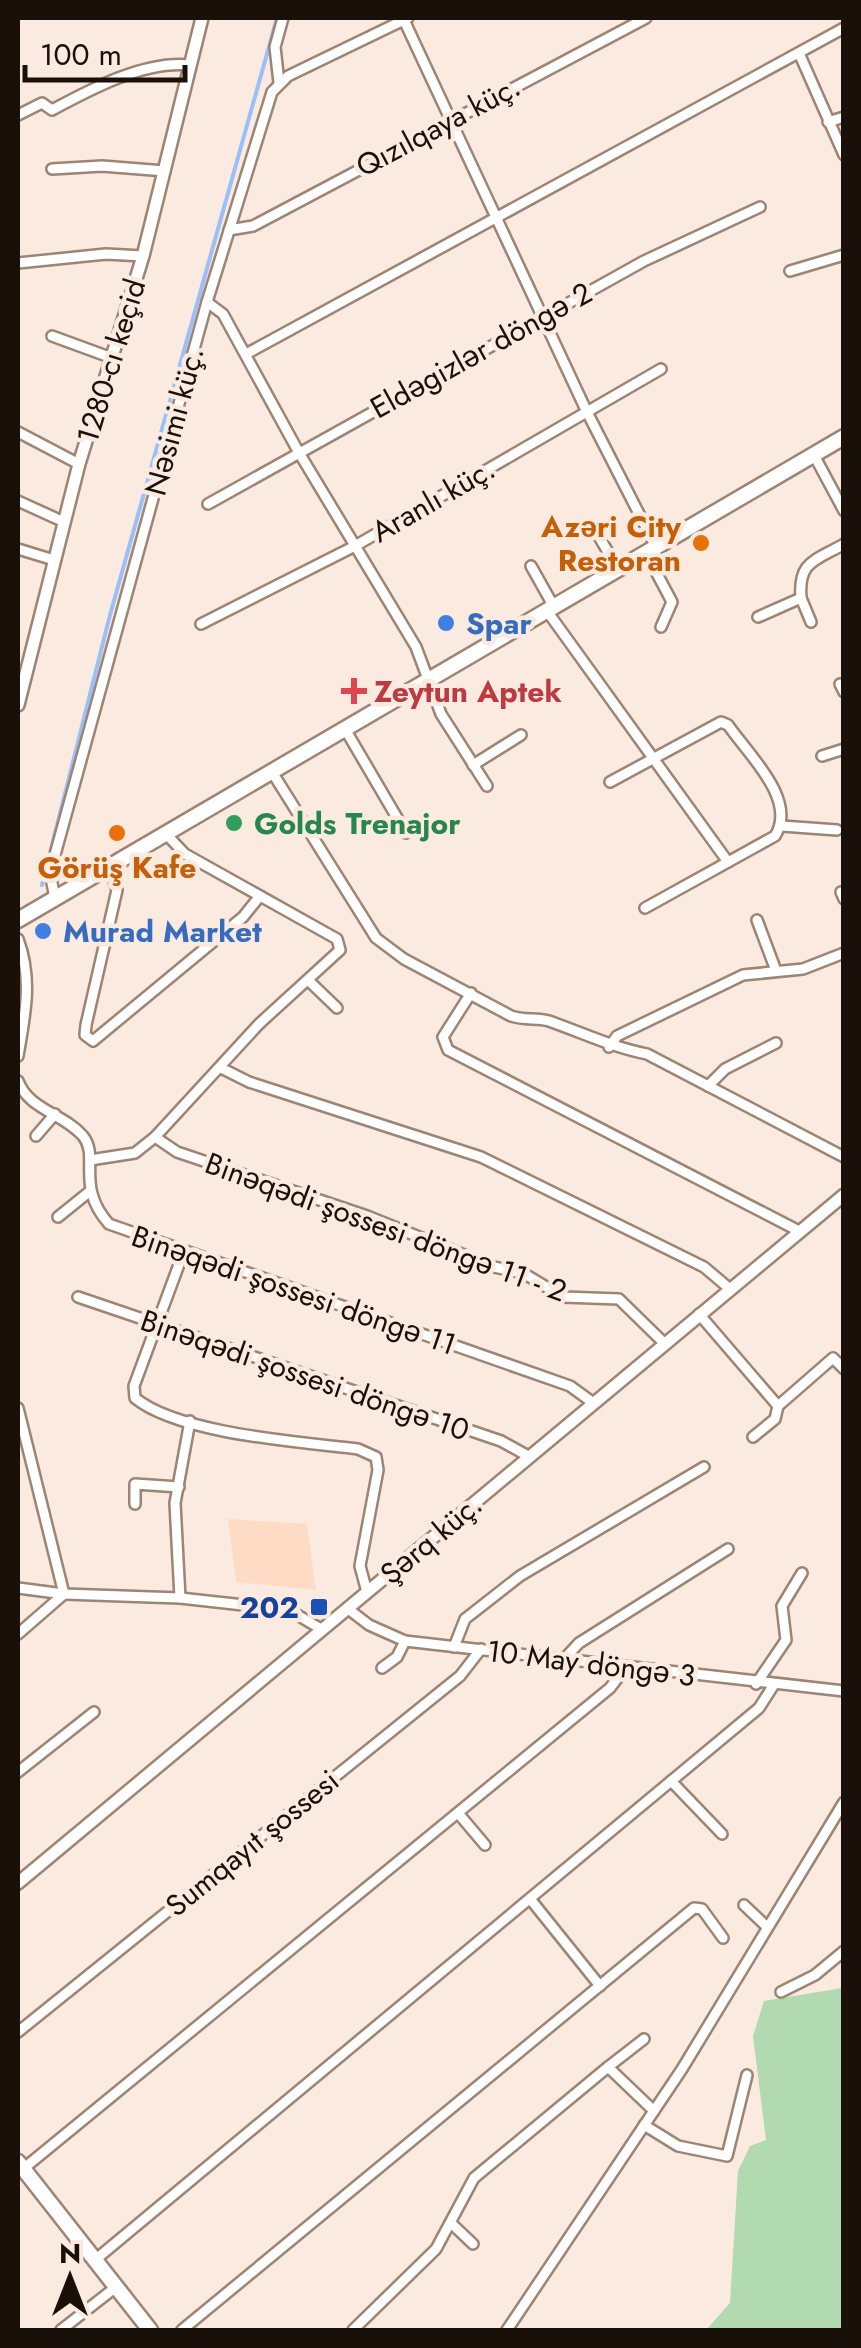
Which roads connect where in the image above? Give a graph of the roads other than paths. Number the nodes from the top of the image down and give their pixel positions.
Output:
1 (202, 18) edge
2 (284, 18) edge
3 (405, 18) edge
4 (646, 18) edge
5 (844, 28) edge
6 (799, 53) junction
7 (190, 65) junction
8 (279, 82) junction
9 (18, 115) edge
10 (844, 117) edge
11 (451, 118) junction
12 (828, 122) junction
13 (844, 156) edge
14 (52, 169) dead end
15 (165, 171) junction
16 (760, 207) dead end
17 (497, 217) junction
18 (229, 230) junction
19 (844, 255) edge
20 (143, 256) junction
21 (18, 263) edge
22 (790, 271) dead end
23 (207, 302) junction
24 (543, 316) junction
25 (52, 336) dead end
26 (246, 354) junction
27 (112, 358) junction
28 (661, 370) dead end
29 (586, 410) junction
30 (18, 432) edge
31 (844, 437) edge
32 (298, 451) junction
33 (814, 455) junction
34 (79, 464) junction
35 (18, 500) edge
36 (208, 504) dead end
37 (844, 510) edge
38 (64, 522) junction
39 (598, 535) dead end
40 (844, 544) edge
41 (354, 546) junction
42 (18, 549) edge
43 (651, 550) junction
44 (54, 560) junction
45 (531, 566) dead end
46 (618, 569) junction
47 (800, 598) junction
48 (551, 609) junction
49 (758, 617) dead end
50 (812, 622) dead end
51 (201, 624) dead end
52 (661, 627) dead end
53 (427, 680) junction
54 (18, 704) edge
55 (346, 728) junction
56 (520, 735) dead end
57 (844, 749) edge
58 (822, 756) dead end
59 (651, 759) junction
60 (473, 765) junction
61 (272, 772) junction
62 (610, 782) dead end
63 (487, 786) dead end
64 (782, 826) junction
65 (837, 830) dead end
66 (166, 834) junction
67 (406, 834) dead end
68 (728, 862) junction
69 (108, 867) junction
70 (260, 896) junction
71 (55, 898) junction
72 (645, 908) dead end
73 (18, 920) edge
74 (757, 920) dead end
75 (18, 939) edge
76 (844, 953) edge
77 (775, 968) junction
78 (308, 981) junction
79 (471, 993) junction
80 (337, 1008) dead end
81 (776, 1042) dead end
82 (610, 1047) junction
83 (18, 1056) edge
84 (221, 1068) junction
85 (18, 1081) edge
86 (708, 1086) junction
87 (55, 1114) junction
88 (36, 1136) dead end
89 (155, 1138) junction
90 (844, 1157) edge
91 (90, 1160) junction
92 (89, 1192) junction
93 (844, 1194) edge
94 (58, 1217) dead end
95 (799, 1231) junction
96 (184, 1251) junction
97 (730, 1289) junction
98 (78, 1297) dead end
99 (699, 1314) junction
100 (158, 1324) junction
101 (664, 1343) junction
102 (844, 1350) edge
103 (832, 1358) junction
104 (844, 1369) edge
105 (592, 1402) junction
106 (778, 1406) junction
107 (18, 1408) edge
108 (190, 1421) junction
109 (753, 1438) dead end
110 (530, 1456) junction
111 (704, 1468) dead end
112 (179, 1486) junction
113 (136, 1504) dead end
114 (728, 1549) dead end
115 (802, 1573) dead end
116 (18, 1588) edge
117 (367, 1592) junction
118 (64, 1594) junction
119 (180, 1598) junction
120 (347, 1608) junction
121 (320, 1629) junction
122 (18, 1634) edge
123 (406, 1641) junction
124 (454, 1647) junction
125 (481, 1648) junction
126 (565, 1658) junction
127 (382, 1668) dead end
128 (626, 1668) junction
129 (756, 1684) junction
130 (772, 1686) junction
131 (843, 1690) edge
132 (94, 1712) dead end
133 (18, 1772) edge
134 (672, 1781) junction
135 (844, 1802) edge
136 (458, 1813) junction
137 (722, 1834) dead end
138 (485, 1844) dead end
139 (18, 1883) edge
140 (531, 1900) junction
141 (744, 1905) dead end
142 (766, 1925) junction
143 (723, 1938) dead end
144 (844, 1951) edge
145 (600, 1986) junction
146 (781, 1992) dead end
147 (18, 2032) edge
148 (644, 2039) dead end
149 (608, 2067) junction
150 (747, 2075) dead end
151 (654, 2112) junction
152 (644, 2125) junction
153 (20, 2166) edge
154 (454, 2224) junction
155 (473, 2244) dead end
156 (94, 2260) junction
157 (116, 2287) junction
158 (61, 2330) edge
159 (150, 2330) edge
160 (182, 2330) edge
161 (353, 2330) edge
162 (507, 2330) edge

1 - 7 street, 1280-cı keçid
2 - 8 street
3 - 8 street
3 - 11 street
4 - 11 street, Qızılqaya küç.
5 - 6 street
6 - 12 street
6 - 17 street
7 - 9 street
7 - 15 street, 1280-cı keçid
8 - 18 street, Nəsimi küç.
10 - 12 street
11 - 17 street
11 - 18 street, Qızılqaya küç.
12 - 13 street
14 - 15 street
15 - 20 street, 1280-cı keçid
16 - 24 street, Eldəgizlər döngə 2
17 - 24 street
17 - 26 street
18 - 23 street, Nəsimi küç.
19 - 22 street
20 - 21 street
20 - 27 street, 1280-cı keçid
23 - 26 street
23 - 71 street, Nəsimi küç.
24 - 29 street
24 - 32 street, Eldəgizlər döngə 2
25 - 27 street
26 - 32 street
27 - 34 street, 1280-cı keçid
28 - 29 street, Aranlı küç.
29 - 41 street, Aranlı küç.
29 - 43 street
30 - 34 street
31 - 33 main road
32 - 36 street, Eldəgizlər döngə 2
32 - 41 street
33 - 37 street
33 - 43 main road
34 - 38 street, 1280-cı keçid
35 - 38 street
38 - 44 street, 1280-cı keçid
39 - 46 street
40 - 47 street
41 - 51 street, Aranlı küç.
41 - 53 street
42 - 44 street
43 - 46 main road
43 - 52 street
44 - 54 street, 1280-cı keçid
45 - 48 street
46 - 48 main road
47 - 49 street
47 - 50 street
48 - 53 main road
48 - 59 street
53 - 55 main road
53 - 60 street
55 - 61 main road
55 - 67 street
56 - 60 street
57 - 58 street
59 - 62 street
59 - 64 street
59 - 68 street
60 - 63 street
61 - 66 main road
61 - 79 street
64 - 65 street
64 - 68 street
66 - 69 main road
66 - 70 street
68 - 72 street
69 - 70 street
69 - 71 main road
70 - 78 street
71 - 73 main road
74 - 77 street
75 - 83 street
76 - 77 street
77 - 82 street
78 - 80 street
78 - 84 street
79 - 82 street
79 - 95 street
81 - 86 street
82 - 86 street
84 - 89 street
84 - 97 street
85 - 87 street
86 - 90 street
87 - 88 street
87 - 91 street
89 - 91 street
89 - 101 street, Binəqədi şossesi döngə 11 - 2
91 - 92 street
92 - 94 street
92 - 96 street, Binəqədi şossesi döngə 11
93 - 95 street, Şərq küç.
95 - 97 street, Şərq küç.
96 - 100 street
96 - 105 street, Binəqədi şossesi döngə 11
97 - 99 street, Şərq küç.
98 - 100 street, Binəqədi şossesi döngə 10
99 - 101 street, Şərq küç.
99 - 106 street
100 - 108 street
100 - 110 street, Binəqədi şossesi döngə 10
101 - 105 street, Şərq küç.
102 - 103 street
103 - 104 street
103 - 106 street
105 - 110 street, Şərq küç.
106 - 109 street
107 - 118 street
108 - 112 street
108 - 117 street
110 - 117 street, Şərq küç.
111 - 124 street
112 - 113 street
112 - 119 street
114 - 126 street
115 - 129 street
116 - 118 street
117 - 120 street, Şərq küç.
118 - 119 street
118 - 122 street
119 - 121 street
120 - 121 street, Şərq küç.
120 - 123 street, 10 May döngə 3
121 - 139 street, Şərq küç.
123 - 124 street, 10 May döngə 3
123 - 127 street
124 - 125 street, 10 May döngə 3
125 - 126 street, 10 May döngə 3
125 - 147 street, Sumqayıt şossesi
126 - 128 street, 10 May döngə 3
128 - 129 street, 10 May döngə 3
128 - 136 street
129 - 130 street, 10 May döngə 3
130 - 131 street, 10 May döngə 3
130 - 134 street
132 - 133 street
134 - 137 street
134 - 140 street
135 - 142 street
136 - 138 street
136 - 153 street
140 - 145 street
140 - 156 street
141 - 142 street
142 - 151 street
143 - 145 street
144 - 146 street
145 - 160 street
148 - 149 street
149 - 151 street
149 - 154 street
150 - 152 street
151 - 152 street
152 - 162 street
153 - 156 main road
154 - 155 street
154 - 161 street
156 - 157 main road
157 - 158 street
157 - 159 main road

